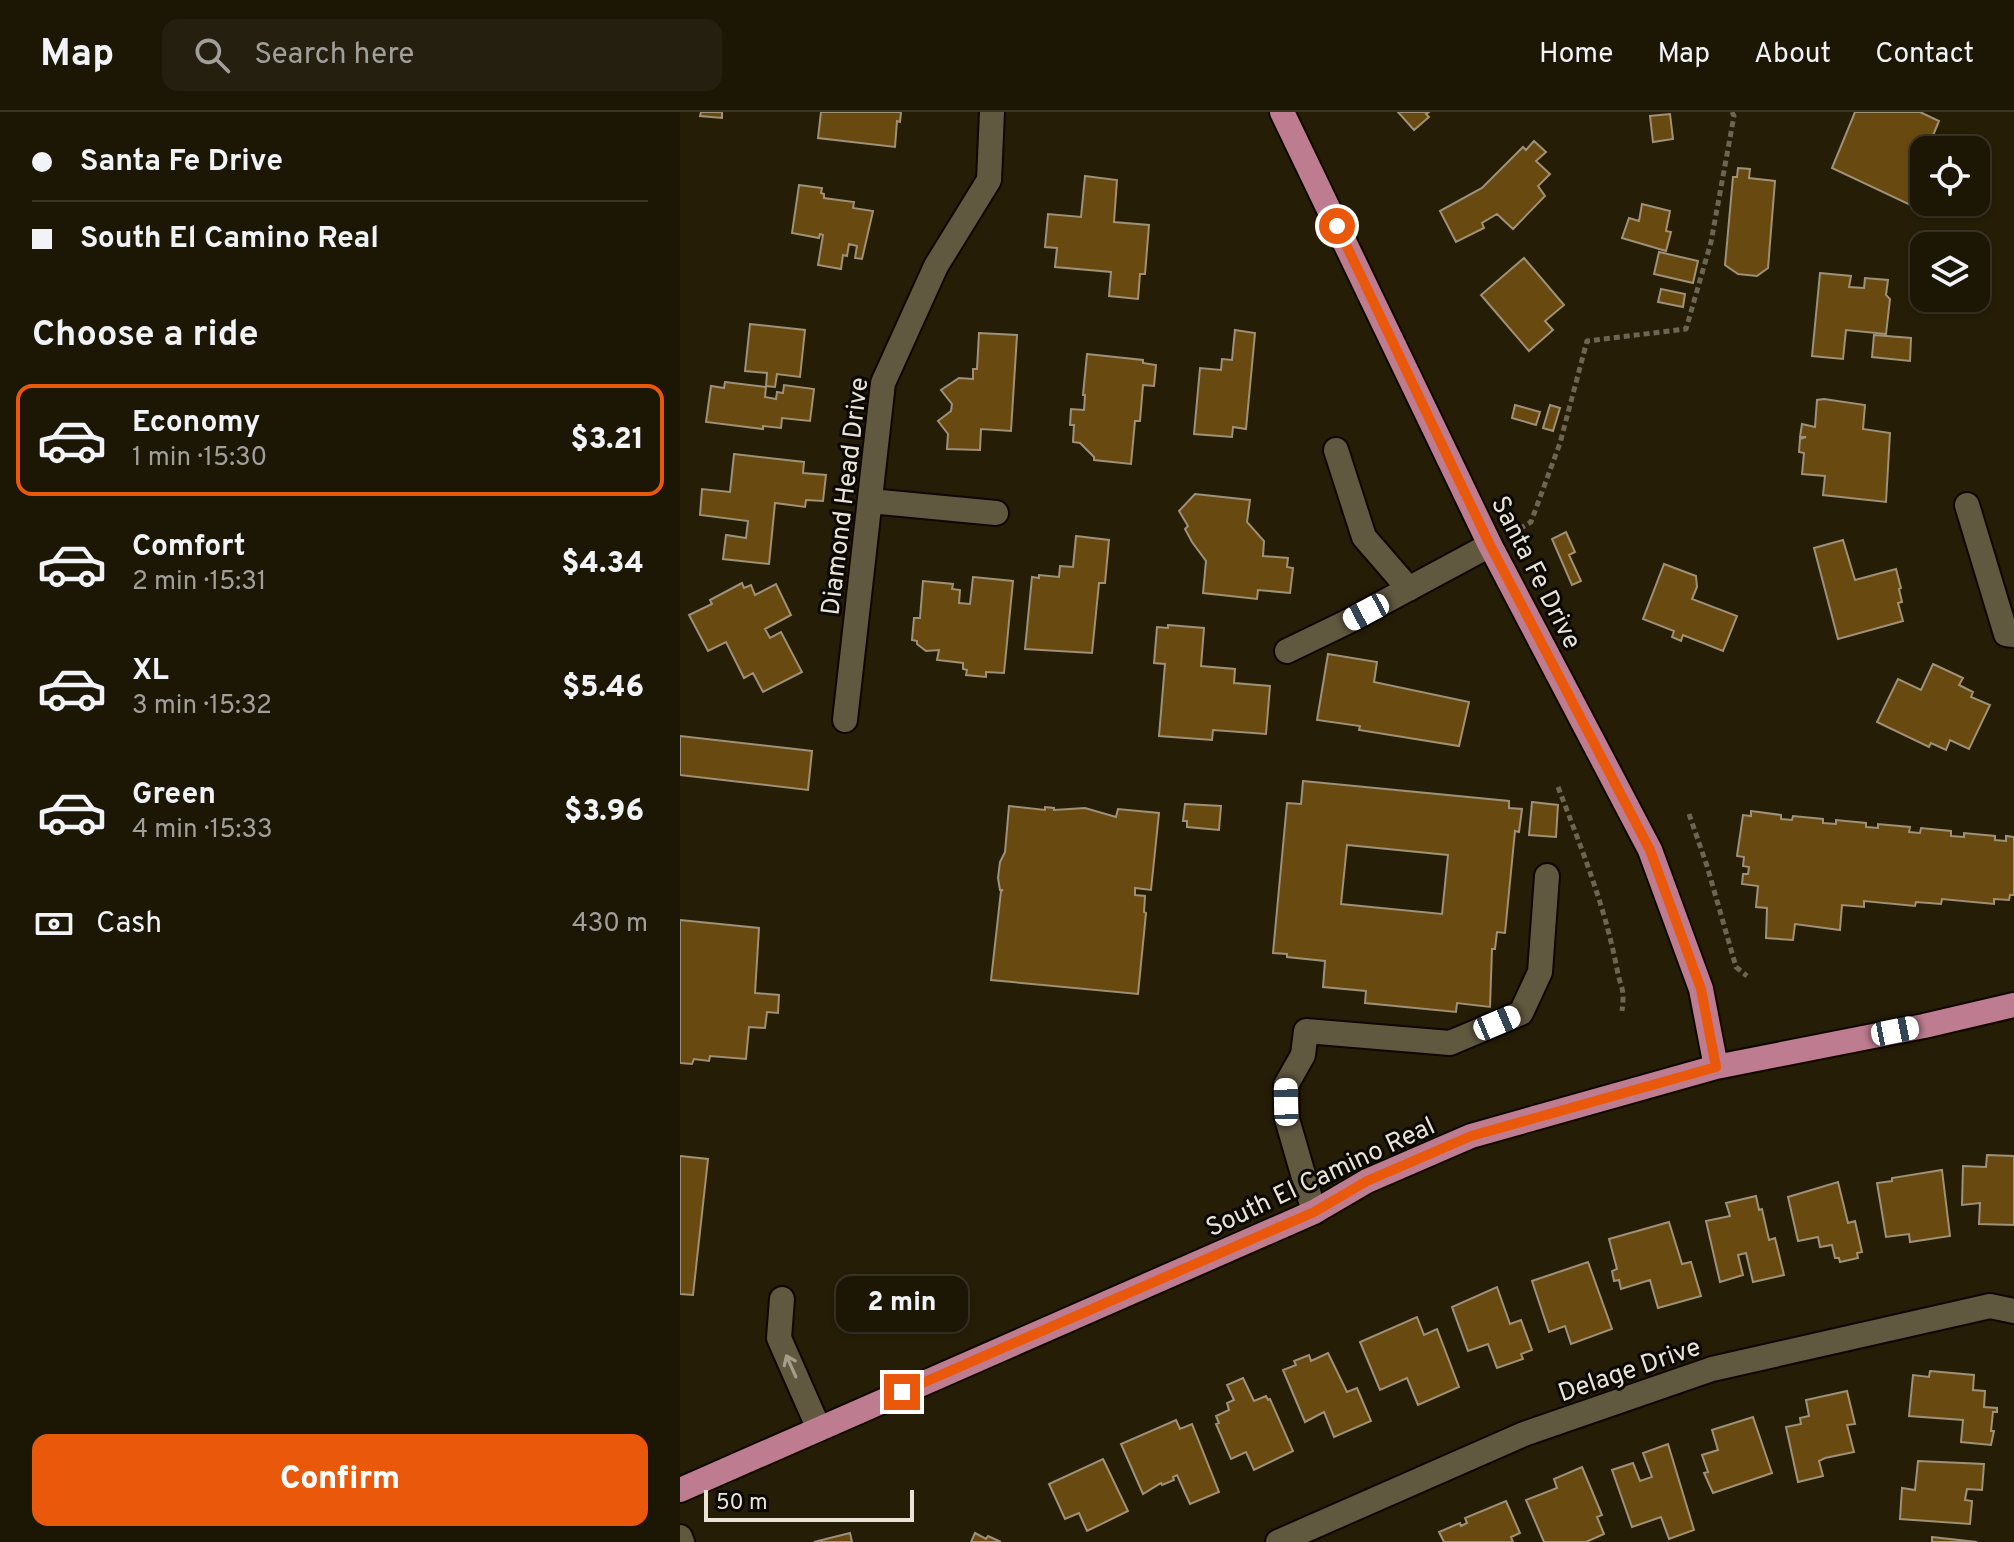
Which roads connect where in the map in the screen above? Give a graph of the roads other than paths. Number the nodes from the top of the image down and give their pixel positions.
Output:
1 (992, 112) edge
2 (1282, 112) edge
3 (1336, 450) dead end
4 (870, 501) junction
5 (1967, 505) dead end
6 (996, 513) dead end
7 (1490, 545) junction
8 (1409, 589) junction
9 (2014, 635) edge
10 (1287, 651) dead end
11 (845, 720) dead end
12 (1547, 876) dead end
13 (2014, 1005) edge
14 (1716, 1067) junction
15 (1314, 1212) junction
16 (782, 1299) dead end
17 (2014, 1311) edge
18 (819, 1429) junction
19 (680, 1490) edge
20 (1278, 1542) edge

1 - 4 street, Diamond Head Drive
2 - 7 main road, Santa Fe Drive
3 - 8 street
4 - 6 street
4 - 11 street, Diamond Head Drive
5 - 9 street
7 - 8 street
7 - 14 main road, Santa Fe Drive
8 - 10 street
12 - 15 street
13 - 14 main road, South El Camino Real
14 - 15 main road, South El Camino Real
15 - 18 main road, South El Camino Real
18 -> 16 street
17 - 20 street, Delage Drive
18 - 19 main road, South El Camino Real

